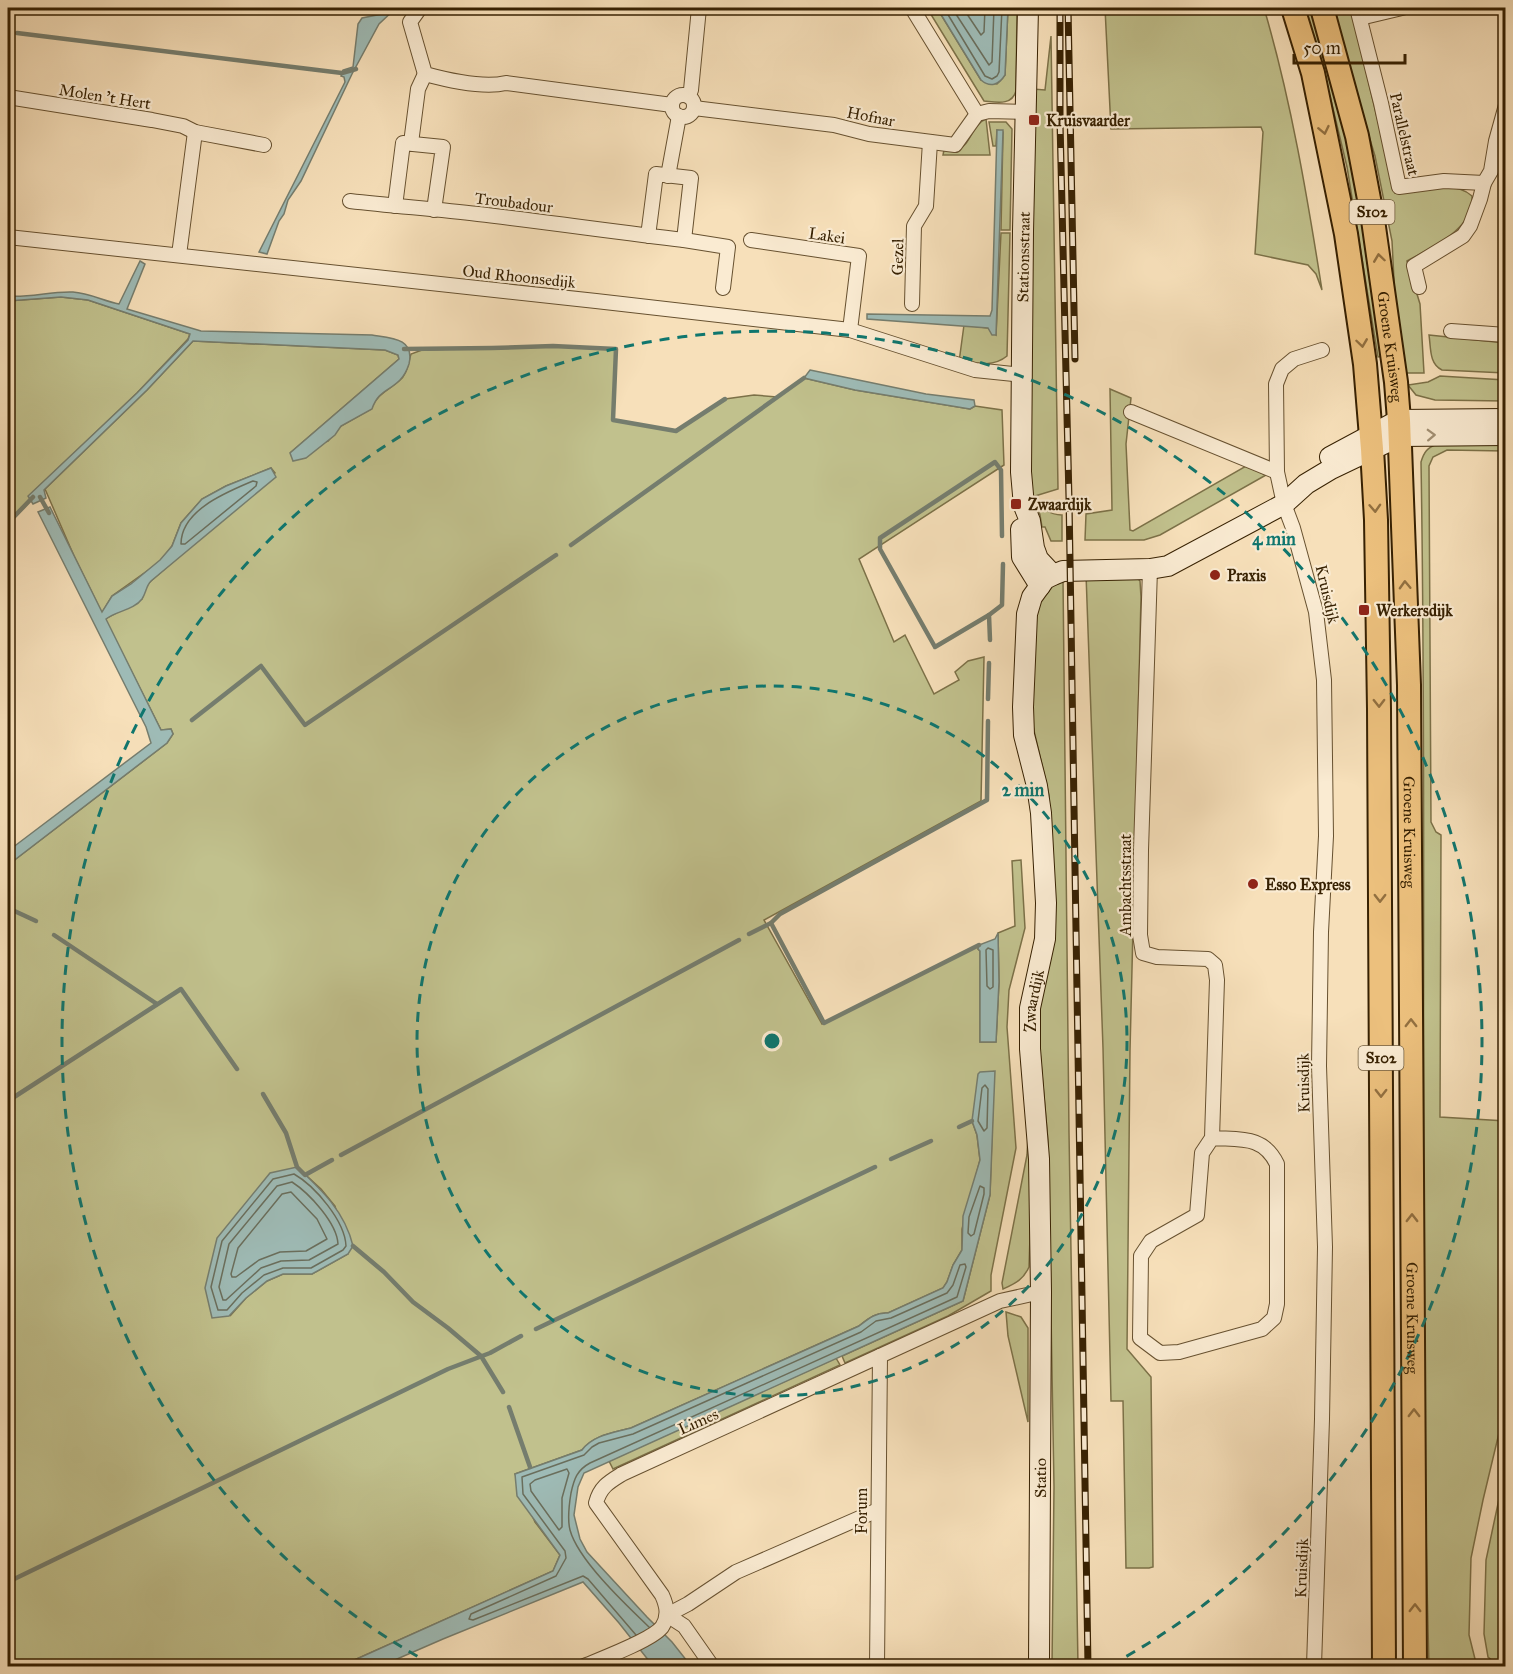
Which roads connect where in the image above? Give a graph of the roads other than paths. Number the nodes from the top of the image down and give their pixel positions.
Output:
1 (420, 8) edge
2 (699, 8) edge
3 (912, 8) edge
4 (1028, 8) edge
5 (1293, 8) edge
6 (1322, 8) edge
7 (1402, 8) edge
8 (1358, 13) edge
9 (425, 74) junction
10 (8, 97) edge
11 (691, 102) junction
12 (1506, 105) edge
13 (676, 111) junction
14 (1026, 112) junction
15 (977, 114) junction
16 (195, 132) junction
17 (930, 142) junction
18 (411, 144) junction
19 (264, 145) dead end
20 (668, 176) junction
21 (1484, 183) junction
22 (350, 201) dead end
23 (395, 206) junction
24 (434, 210) junction
25 (648, 236) junction
26 (8, 237) edge
27 (684, 240) junction
28 (751, 240) dead end
29 (179, 255) junction
30 (1419, 287) dead end
31 (723, 288) dead end
32 (912, 304) dead end
33 (850, 330) junction
34 (1451, 331) dead end
35 (1506, 335) edge
36 (1322, 350) dead end
37 (1022, 375) junction
38 (1131, 412) dead end
39 (1506, 419) edge
40 (1399, 428) junction
41 (1506, 435) edge
42 (1372, 441) junction
43 (1277, 474) junction
44 (1284, 504) junction
45 (1150, 569) junction
46 (1046, 580) junction
47 (1212, 1138) junction
48 (1041, 1292) junction
49 (880, 1356) junction
50 (878, 1510) junction
51 (664, 1621) junction
52 (584, 1666) edge
53 (712, 1666) edge
54 (877, 1666) edge
55 (1039, 1666) edge
56 (1314, 1666) edge
57 (1384, 1666) edge
58 (1415, 1666) edge

1 - 9 street
2 - 11 street
3 - 15 street
4 - 14 street, Stationsstraat
5 -> 42 main road, Groene Kruisweg / S102
40 -> 6 main road, Groene Kruisweg / S102
7 - 8 street
8 - 21 street, Parallelstraat
9 - 13 street
9 - 18 street
10 - 16 street, Molen 't Hert
11 - 13 street
11 - 13 street
11 - 17 street, Hofnar
12 - 21 street
13 - 20 street
14 - 15 street
14 - 37 street, Stationsstraat
15 - 17 street, Hofnar
16 - 19 street, Molen 't Hert
16 - 29 street
17 - 32 street, Gezel
18 - 23 street
18 - 24 street
20 - 25 street
20 - 27 street
21 - 30 street
22 - 23 street, Troubadour
23 - 24 street, Troubadour
24 - 25 street, Troubadour
25 - 27 street, Troubadour
26 - 29 street, Oud Rhoonsedijk
27 - 31 street, Troubadour
28 - 33 street, Lakei
29 - 33 street, Oud Rhoonsedijk
33 - 37 street, Oud Rhoonsedijk
34 - 35 street
36 - 43 street
37 - 46 street, Stationsstraat
38 - 43 street
39 - 40 street
40 -> 41 street
40 - 42 street
58 -> 40 main road, Groene Kruisweg / S102
42 - 44 street
42 -> 57 main road, Groene Kruisweg / S102
43 - 44 street, Kruisdijk
44 - 45 street
44 - 56 street, Kruisdijk
45 - 46 street
45 - 47 street, Ambachtsstraat
46 - 48 street, Zwaardijk
47 - 47 street, Ambachtsstraat
48 - 49 street, Limes
48 - 55 street, Statio
49 - 50 street, Forum
49 - 51 street, Limes
50 - 51 street
50 - 54 street, Forum
51 - 52 street
51 - 53 street

